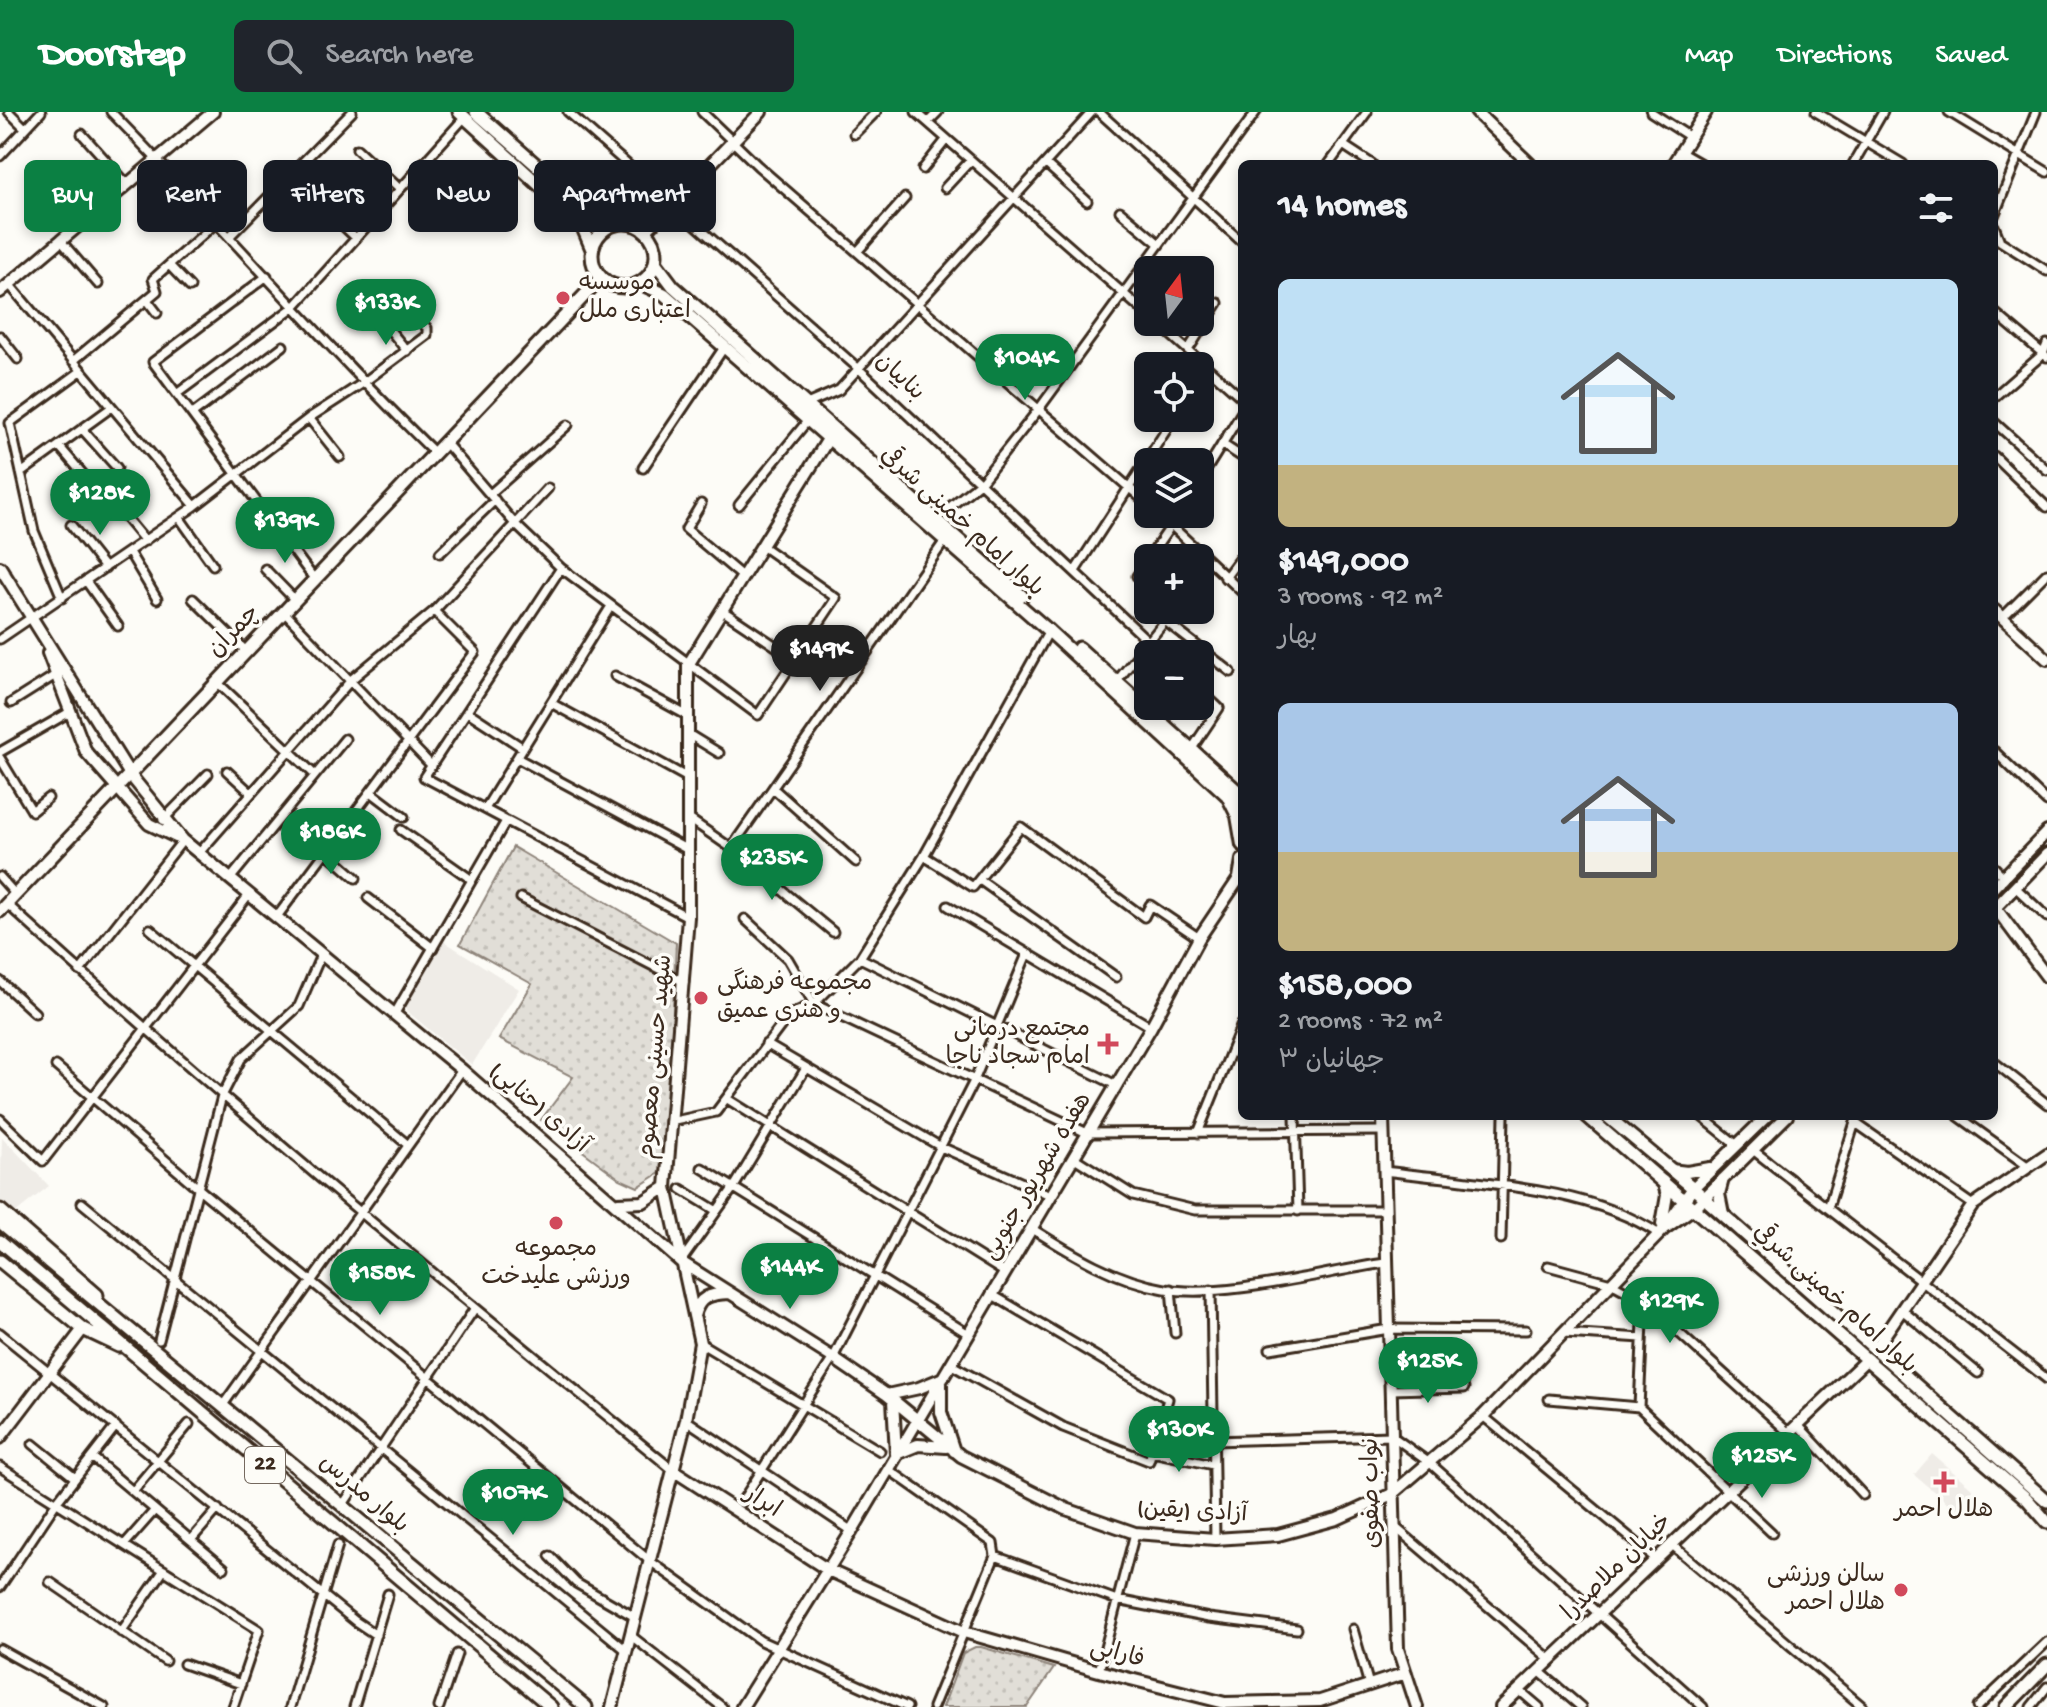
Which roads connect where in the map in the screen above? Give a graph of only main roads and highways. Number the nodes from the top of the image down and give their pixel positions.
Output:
1 (213, 112) edge
2 (761, 112) edge
3 (1476, 112) edge
4 (1706, 112) edge
5 (467, 114) edge
6 (715, 160) edge
7 (1526, 160) edge
8 (1675, 160) edge
9 (534, 167) edge
10 (602, 232) edge
11 (647, 232) edge
12 (592, 249) junction
13 (655, 262) junction
14 (601, 278) junction
15 (640, 283) junction
16 (0, 292) edge
17 (830, 436) junction
18 (0, 567) edge
19 (1998, 614) edge
20 (32, 618) junction
21 (2047, 659) edge
22 (131, 776) junction
23 (1233, 789) edge
24 (116, 790) junction
25 (1238, 822) edge
26 (2047, 832) edge
27 (183, 840) junction
28 (2047, 854) edge
29 (1238, 881) edge
30 (1998, 883) edge
31 (8, 903) edge
32 (1998, 904) edge
33 (1998, 913) edge
34 (2047, 977) edge
35 (1383, 1120) edge
36 (1592, 1120) edge
37 (1612, 1120) edge
38 (1763, 1120) edge
39 (1783, 1120) edge
40 (2047, 1154) edge
41 (1715, 1166) junction
42 (1671, 1170) junction
43 (1662, 1179) junction
44 (1723, 1179) junction
45 (666, 1187) junction
46 (1693, 1188) junction
47 (1684, 1197) junction
48 (1704, 1198) junction
49 (616, 1203) junction
50 (1695, 1207) junction
51 (0, 1210) edge
52 (1723, 1216) junction
53 (0, 1222) edge
54 (1661, 1232) junction
55 (0, 1241) edge
56 (0, 1261) edge
57 (681, 1262) junction
58 (730, 1293) junction
59 (694, 1318) junction
60 (120, 1319) junction
61 (83, 1329) junction
62 (132, 1352) junction
63 (1871, 1354) junction
64 (941, 1379) junction
65 (886, 1395) junction
66 (916, 1419) junction
67 (0, 1438) edge
68 (951, 1449) junction
69 (896, 1454) junction
70 (673, 1470) junction
71 (1392, 1494) junction
72 (2047, 1501) edge
73 (2047, 1522) edge
74 (828, 1570) junction
75 (2046, 1665) edge
76 (767, 1669) junction
77 (1406, 1673) junction
78 (548, 1678) junction
79 (536, 1701) edge
80 (551, 1707) edge
81 (573, 1707) edge
82 (586, 1707) edge
83 (612, 1707) edge
84 (742, 1707) edge
85 (749, 1707) edge
86 (1417, 1707) edge
87 (1501, 1707) edge
88 (2006, 1707) edge

1 - 16 main road
2 - 6 main road
3 - 7 main road
4 - 8 main road
5 - 9 main road
5 - 12 main road
10 - 12 main road
11 - 13 main road
12 - 14 main road
13 - 15 main road
13 - 23 main road, بلوار امام خمینی شرقي
14 - 15 main road
14 - 22 main road, چمران
15 - 17 main road, بلوار امام خمینی شرقي
17 - 23 main road, بلوار امام خمینی شرقي
17 - 45 main road, شهید حسینی معصوم
18 - 20 main road
19 - 21 main road
20 - 22 main road, آزادی (حنایی)
20 - 24 main road, آزادی (حنایی)
22 - 24 main road, چمران
22 - 27 main road, آزادی (حنایی)
23 - 25 main road
24 - 27 main road, آزادی (حنایی)
24 - 31 main road, چمران
26 - 30 main road
27 - 49 main road, آزادی (حنایی)
28 - 32 main road
29 - 64 main road, هفده شهریور جنوبی
33 - 34 main road
35 - 71 main road, نواب صفوی
36 - 43 main road, بلوار امام خمینی شرقي
37 - 42 main road, بلوار امام خمینی شرقي
38 - 41 main road
39 - 44 main road
40 - 63 main road, خیابان ملاصدرا
41 - 42 main road
41 - 46 main road
42 - 46 main road, بلوار امام خمینی شرقي
43 - 47 main road, بلوار امام خمینی شرقي
43 - 54 main road
44 - 48 main road
44 - 52 main road
45 - 49 main road
45 - 57 main road, شهید حسینی معصوم
46 - 47 main road
46 - 48 main road, بلوار امام خمینی شرقي
47 - 50 main road, بلوار امام خمینی شرقي
47 - 54 main road
48 - 50 main road
48 - 52 main road, بلوار امام خمینی شرقي
49 - 57 main road, آزادی (حنایی)
50 - 54 main road
50 - 63 main road, بلوار امام خمینی شرقي
51 - 60 main road
52 - 63 main road, بلوار امام خمینی شرقي
53 - 60 main road, بلوار مدرس
54 - 71 main road, آزادی (یقین)
55 - 62 main road, بلوار مدرس / 22
56 - 61 main road
57 - 58 main road, آزادی (حنایی)
57 - 59 main road, شهید حسینی معصوم
58 - 59 main road
58 - 65 main road, آزادی (حنایی)
59 - 70 main road, شهید حسینی معصوم
60 - 78 main road, بلوار مدرس
61 - 62 main road
61 - 67 main road
62 - 79 main road, بلوار مدرس / 22
63 - 72 main road, بلوار امام خمینی شرقي
63 - 73 main road, بلوار امام خمینی شرقي
63 - 87 main road, خیابان ملاصدرا
64 - 65 main road
64 - 66 main road, هفده شهریور جنوبی
64 - 68 main road
65 - 66 main road, آزادی (حنایی)
65 - 69 main road
66 - 68 main road, آزادی (یقین)
66 - 69 main road, هفده شهریور جنوبی
68 - 69 main road
68 - 71 main road, آزادی (یقین)
69 - 74 main road, هفده شهریور جنوبی
70 - 74 main road, ابرار
70 - 83 main road, شهید حسینی معصوم
71 - 77 main road, نواب صفوی
74 - 76 main road
74 - 77 main road, فارابی
75 - 88 main road
76 - 84 main road
76 - 85 main road
77 - 86 main road, نواب صفوی
78 - 81 main road
78 - 82 main road, بلوار مدرس
79 - 80 main road, بلوار مدرس / 22

